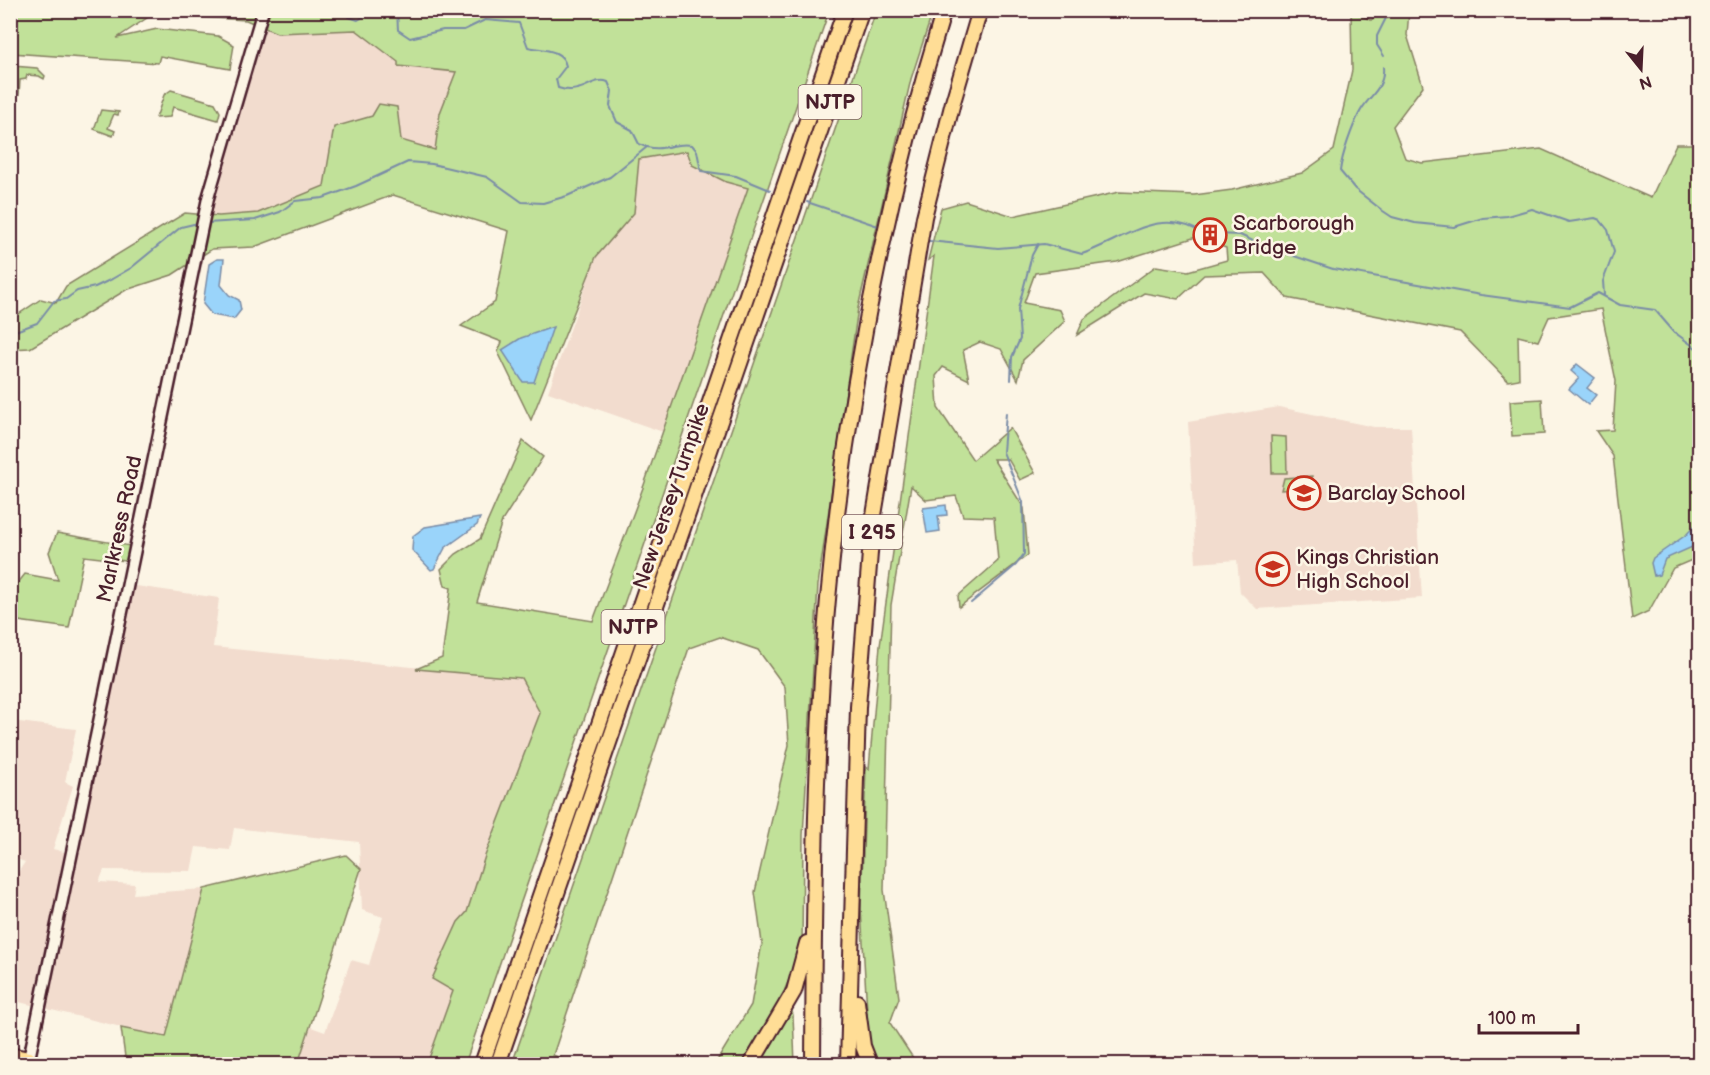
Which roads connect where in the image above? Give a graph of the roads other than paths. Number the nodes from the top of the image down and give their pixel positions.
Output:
1 (263, 10) edge
2 (845, 10) edge
3 (862, 10) edge
4 (944, 10) edge
5 (980, 10) edge
6 (851, 899) junction
7 (815, 900) junction
8 (10, 1055) edge
9 (29, 1059) joint
10 (482, 1065) edge
11 (498, 1065) edge
12 (751, 1065) edge
13 (813, 1065) edge
14 (848, 1065) edge
15 (870, 1065) edge

1 - 9 street, Marlkress Road
2 - 10 highway, New Jersey Turnpike / NJTP
3 - 11 highway, New Jersey Turnpike / NJTP
4 - 7 highway, I 295
5 - 6 highway, I 295
6 - 14 highway, I 295
6 - 15 highway
7 - 12 highway
7 - 13 highway, I 295
8 - 9 highway

